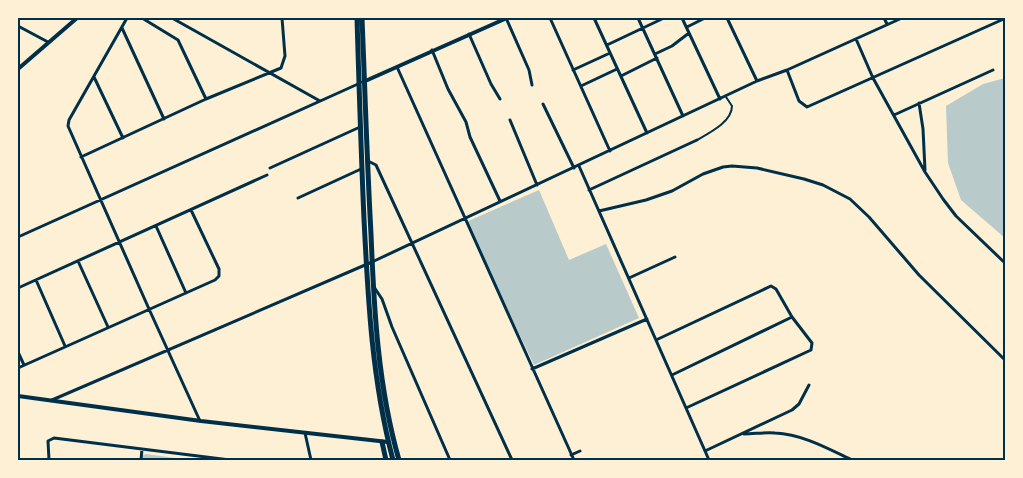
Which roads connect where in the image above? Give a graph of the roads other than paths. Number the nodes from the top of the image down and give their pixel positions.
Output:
1 (77, 18) edge
2 (127, 18) edge
3 (142, 18) edge
4 (172, 18) edge
5 (282, 18) edge
6 (357, 18) edge
7 (362, 18) edge
8 (506, 18) edge
9 (550, 18) edge
10 (594, 18) edge
11 (638, 18) edge
12 (664, 18) edge
13 (682, 18) edge
14 (705, 18) edge
15 (727, 18) edge
16 (884, 18) edge
17 (902, 18) edge
18 (1006, 18) edge
19 (887, 24) junction
20 (18, 26) edge
21 (122, 27) junction
22 (687, 27) junction
23 (643, 28) junction
24 (689, 33) junction
25 (469, 34) junction
26 (856, 39) junction
27 (48, 42) junction
28 (607, 45) junction
29 (432, 50) junction
30 (610, 53) junction
31 (656, 56) junction
32 (397, 67) junction
33 (18, 69) edge
34 (617, 69) junction
35 (573, 70) junction
36 (787, 70) junction
37 (993, 70) dead end
38 (268, 72) junction
39 (621, 76) junction
40 (94, 77) junction
41 (873, 78) junction
42 (365, 81) junction
43 (757, 81) junction
44 (358, 84) junction
45 (532, 85) dead end
46 (581, 86) junction
47 (726, 97) junction
48 (206, 99) junction
49 (500, 99) dead end
50 (720, 99) junction
51 (320, 101) junction
52 (919, 103) junction
53 (543, 104) dead end
54 (894, 115) junction
55 (683, 116) junction
56 (164, 119) junction
57 (510, 120) dead end
58 (360, 127) junction
59 (648, 133) junction
60 (123, 138) junction
61 (697, 140) joint
62 (610, 151) junction
63 (81, 157) junction
64 (367, 161) junction
65 (579, 166) junction
66 (270, 168) dead end
67 (574, 168) junction
68 (362, 169) junction
69 (925, 172) junction
70 (267, 175) dead end
71 (537, 185) junction
72 (589, 190) junction
73 (298, 198) dead end
74 (101, 199) junction
75 (500, 201) junction
76 (191, 210) junction
77 (599, 211) junction
78 (464, 218) junction
79 (156, 226) junction
80 (18, 237) edge
81 (120, 242) junction
82 (412, 243) junction
83 (675, 257) dead end
84 (78, 261) junction
85 (369, 263) junction
86 (1006, 264) edge
87 (629, 278) junction
88 (36, 280) junction
89 (373, 285) junction
90 (18, 288) edge
91 (186, 293) junction
92 (149, 309) junction
93 (792, 317) junction
94 (647, 319) junction
95 (108, 327) junction
96 (656, 340) junction
97 (66, 346) junction
98 (168, 350) junction
99 (18, 352) edge
100 (1006, 361) edge
101 (24, 365) junction
102 (18, 368) edge
103 (532, 369) junction
104 (672, 375) junction
105 (809, 385) dead end
106 (18, 396) edge
107 (50, 401) junction
108 (686, 408) junction
109 (200, 421) junction
110 (305, 434) junction
111 (741, 434) junction
112 (385, 442) junction
113 (142, 449) junction
114 (580, 451) dead end
115 (705, 451) junction
116 (571, 455) junction
117 (202, 459) edge
118 (49, 460) edge
119 (141, 460) edge
120 (230, 460) edge
121 (311, 460) edge
122 (386, 460) edge
123 (392, 460) edge
124 (399, 460) edge
125 (420, 460) edge
126 (432, 460) edge
127 (450, 460) edge
128 (512, 460) edge
129 (574, 460) edge
130 (709, 460) edge
131 (852, 460) edge

1 - 27 street
2 - 21 street
3 - 48 street
4 - 38 street
5 - 38 street
6 - 44 main road
7 - 42 main road
8 - 25 street
8 - 45 street
9 - 35 street
10 - 28 street
11 - 23 street
12 - 23 street
13 - 22 street
14 - 22 street
15 - 43 street
16 - 19 street
17 - 19 street
18 - 41 street
19 - 26 street
20 - 27 street
21 - 40 street
21 - 56 street
22 - 24 street
23 - 28 street
23 - 31 street
24 - 31 street
24 - 50 street
25 - 29 street
25 - 49 street
26 - 36 street
26 - 41 street
27 - 33 street
28 - 30 street
29 - 32 street
29 - 75 street
30 - 34 street
30 - 35 street
31 - 39 street
31 - 55 street
32 - 42 street
32 - 78 street
34 - 39 street
34 - 46 street
35 - 46 street
36 - 41 street
36 - 43 street
37 - 52 street
38 - 48 street
38 - 51 street
39 - 59 street
40 - 60 street
40 - 63 street
41 - 54 street
42 - 44 street
42 - 64 main road
43 - 47 street
44 - 51 street
44 - 58 main road
46 - 62 street
47 - 50 street
47 - 61 lane
48 - 56 street
50 - 55 street
51 - 74 street
52 - 54 street
52 - 69 street
53 - 67 street
54 - 69 street
55 - 59 street
56 - 60 street
57 - 71 street
58 - 66 street
58 - 68 main road
59 - 62 street
60 - 63 street
61 - 72 street
62 - 65 street
63 - 74 street
64 - 82 street
64 - 85 main road
65 - 67 street
65 - 72 street
67 - 71 street
68 - 73 street
68 - 85 main road
69 - 86 street
70 - 76 street
71 - 75 street
72 - 77 street
74 - 80 street
74 - 81 street
75 - 78 street
76 - 79 street
76 - 91 street
77 - 87 street
77 - 100 street
78 - 82 street
78 - 103 street
79 - 81 street
79 - 91 street
81 - 84 street
81 - 92 street
82 - 85 street
82 - 128 street
83 - 87 street
84 - 88 street
84 - 95 street
85 - 89 main road
85 - 98 street
85 - 112 main road
87 - 94 street
88 - 90 street
88 - 97 street
89 - 124 main road
89 - 127 street
91 - 92 street
92 - 95 street
92 - 98 street
93 - 96 street
93 - 104 street
93 - 108 street
94 - 96 street
94 - 103 street
95 - 97 street
96 - 104 street
97 - 101 street
98 - 107 street
98 - 109 street
99 - 101 street
101 - 102 street
103 - 116 street
104 - 108 street
105 - 111 street
106 - 107 street
107 - 109 street
108 - 115 street
109 - 110 street
110 - 112 street
110 - 121 street
111 - 115 street
111 - 131 street
112 - 122 main road
112 - 123 main road
113 - 117 street
113 - 118 street
113 - 119 street
114 - 116 street
115 - 130 street
116 - 129 street
117 - 120 street
125 - 126 street

